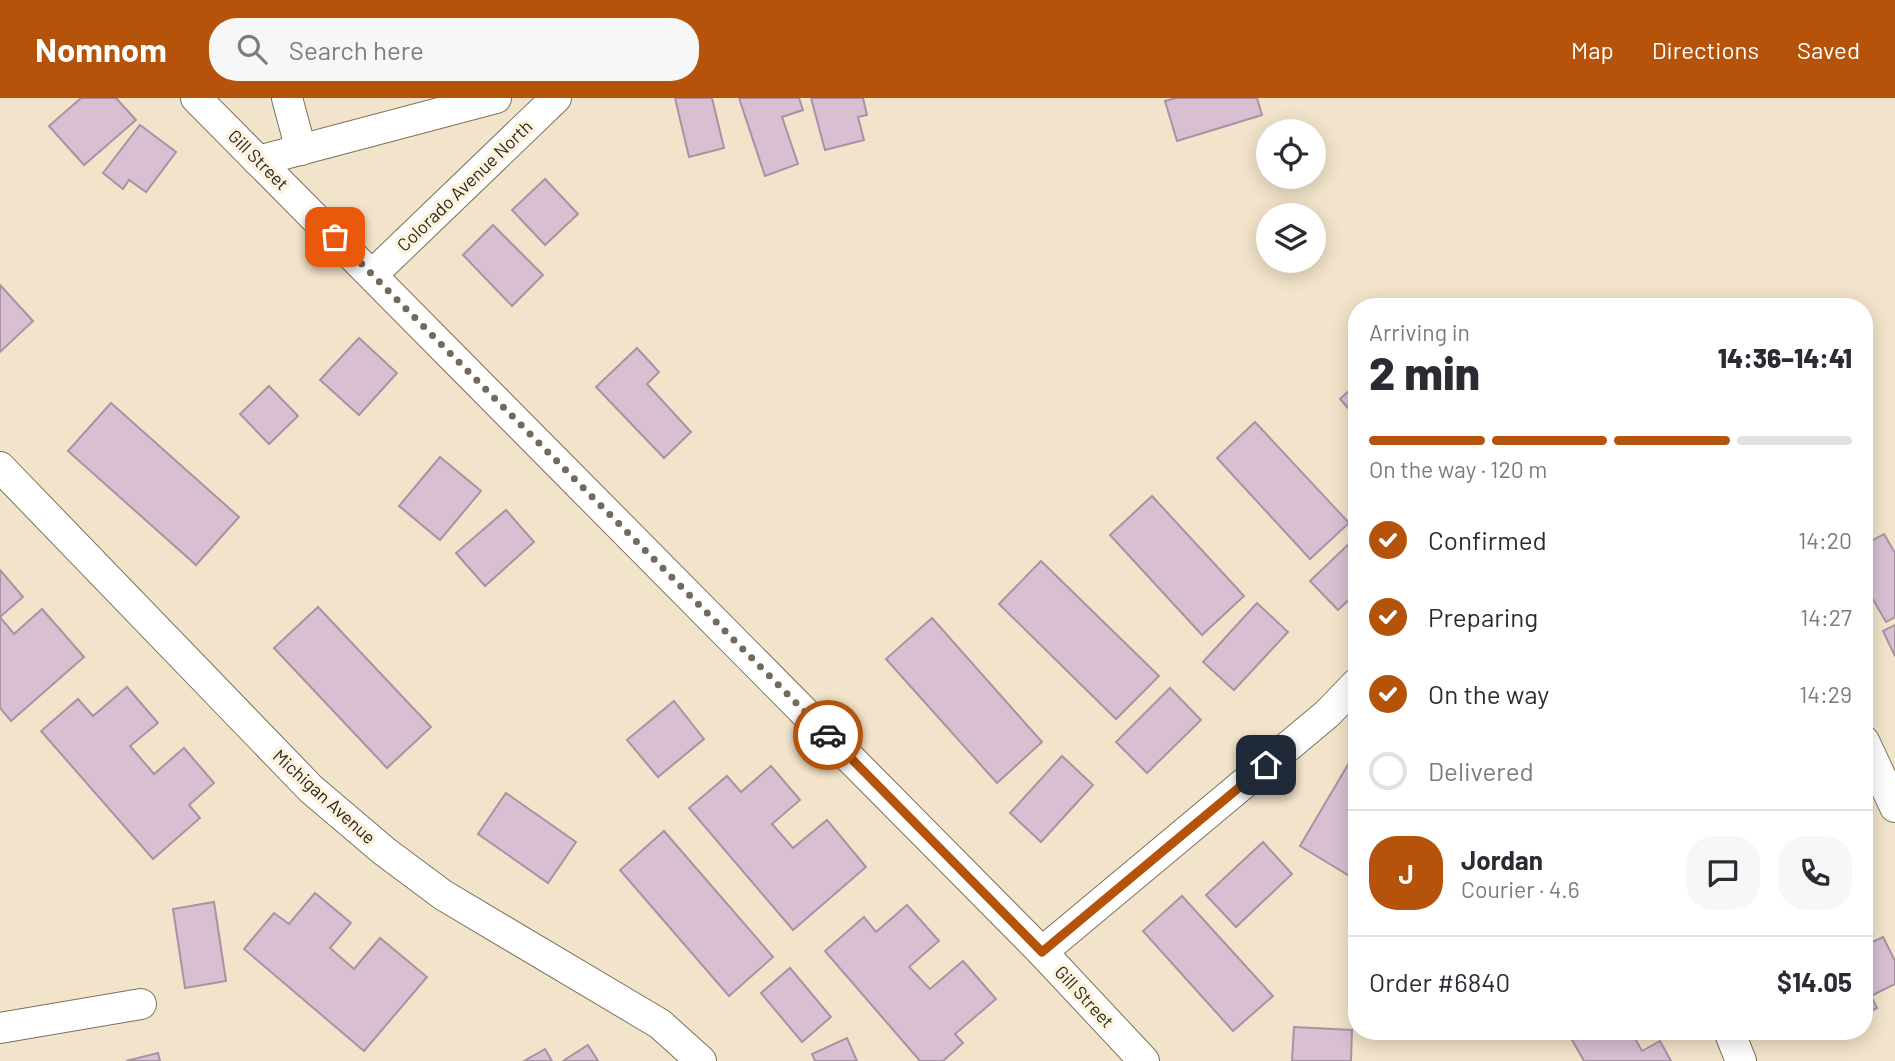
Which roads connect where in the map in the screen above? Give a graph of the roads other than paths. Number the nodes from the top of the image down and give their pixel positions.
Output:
1 (196, 98) edge
2 (287, 98) edge
3 (496, 98) edge
4 (556, 98) edge
5 (300, 150) junction
6 (258, 161) junction
7 (373, 274) junction
8 (0, 467) edge
9 (1348, 692) edge
10 (1873, 760) edge
11 (1895, 807) edge
12 (1042, 952) junction
13 (141, 1004) dead end
14 (0, 1027) edge
15 (1733, 1040) edge
16 (701, 1061) edge
17 (1144, 1061) edge
18 (1741, 1061) edge

1 - 6 street, Gill Street
2 - 5 street
3 - 5 street
4 - 7 street, Colorado Avenue North
5 - 6 street
6 - 7 street, Gill Street
7 - 12 street, Gill Street
8 - 16 street, Michigan Avenue
9 - 12 street
10 - 11 street
12 - 17 street, Gill Street
13 - 14 street
15 - 18 street

